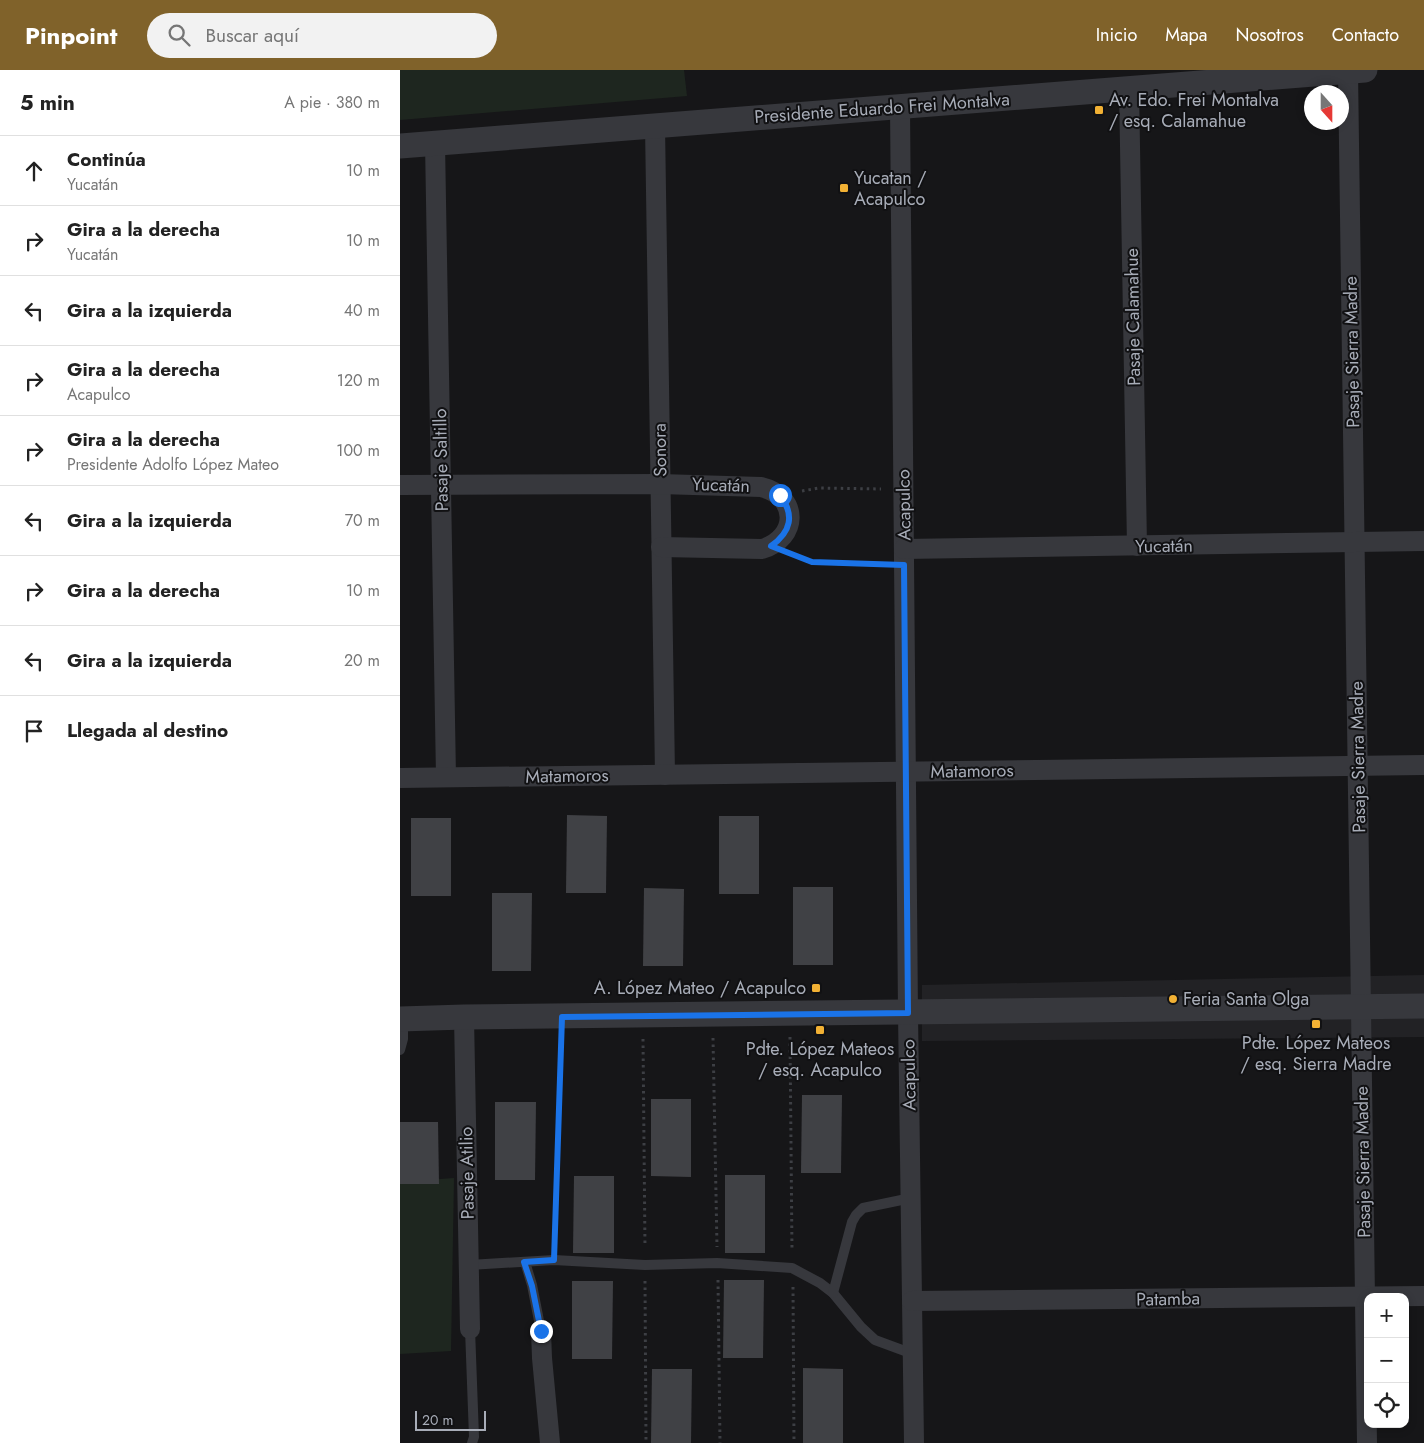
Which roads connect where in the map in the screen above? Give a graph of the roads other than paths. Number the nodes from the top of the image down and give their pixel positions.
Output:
1 (1356, 71) edge
2 (1129, 89) junction
3 (900, 107) junction
4 (655, 126) junction
5 (435, 143) junction
6 (400, 146) edge
7 (660, 484) junction
8 (400, 485) edge
9 (441, 485) junction
10 (1424, 541) edge
11 (1355, 542) junction
12 (1138, 546) junction
13 (661, 547) junction
14 (904, 557) junction
15 (1424, 765) edge
16 (1358, 766) junction
17 (906, 772) junction
18 (665, 775) junction
19 (446, 777) junction
20 (400, 778) edge
21 (1361, 1006) junction
22 (1424, 1006) edge
23 (908, 1013) junction
24 (464, 1017) junction
25 (402, 1019) edge
26 (400, 1050) edge
27 (911, 1198) junction
28 (524, 1262) junction
29 (468, 1265) junction
30 (833, 1293) junction
31 (1365, 1293) edge
32 (1409, 1296) edge
33 (1424, 1296) edge
34 (1364, 1297) edge
35 (912, 1301) junction
36 (470, 1329) joint
37 (541, 1331) joint
38 (1366, 1338) edge
39 (913, 1354) junction
40 (472, 1443) edge
41 (550, 1443) edge
42 (914, 1443) edge
43 (1367, 1443) edge

1 - 2 street, Presidente Eduardo Frei Montalva
1 - 11 street, Pasaje Sierra Madre
2 - 3 street, Presidente Eduardo Frei Montalva
2 - 12 street, Pasaje Calamahue
3 - 4 street, Presidente Eduardo Frei Montalva
3 - 14 street, Acapulco
4 - 5 street, Presidente Eduardo Frei Montalva
4 - 7 street, Sonora
5 - 6 street, Presidente Eduardo Frei Montalva
5 - 9 street, Pasaje Saltillo
7 - 9 street, Yucatán
7 - 13 street, Sonora
7 - 13 street, Yucatán
8 - 9 street, Yucatán
9 - 19 street, Pasaje Saltillo
10 - 11 street, Yucatán
11 - 12 street, Yucatán
11 - 16 street, Pasaje Sierra Madre
12 - 14 street, Yucatán
13 - 18 street, Sonora
14 - 17 street, Acapulco
15 - 16 street, Matamoros
16 - 17 street, Matamoros
16 - 21 street, Pasaje Sierra Madre
17 - 18 street, Matamoros
17 - 23 street, Acapulco
18 - 19 street, Matamoros
19 - 20 street, Matamoros
21 - 22 street
21 - 23 street
21 - 31 street, Pasaje Sierra Madre
23 - 24 street
23 - 27 street, Acapulco
24 - 25 street
24 - 29 street, Pasaje Atilio
25 - 26 lane
27 - 30 lane
27 - 35 street, Acapulco
28 - 29 lane
28 - 30 lane
28 - 37 lane
29 - 36 street, Pasaje Atilio
30 - 39 lane
32 - 33 street, Patamba
34 - 35 street, Patamba
35 - 39 street, Acapulco
36 - 40 lane
37 - 41 street
38 - 43 street, Pasaje Sierra Madre
39 - 42 street, Acapulco

